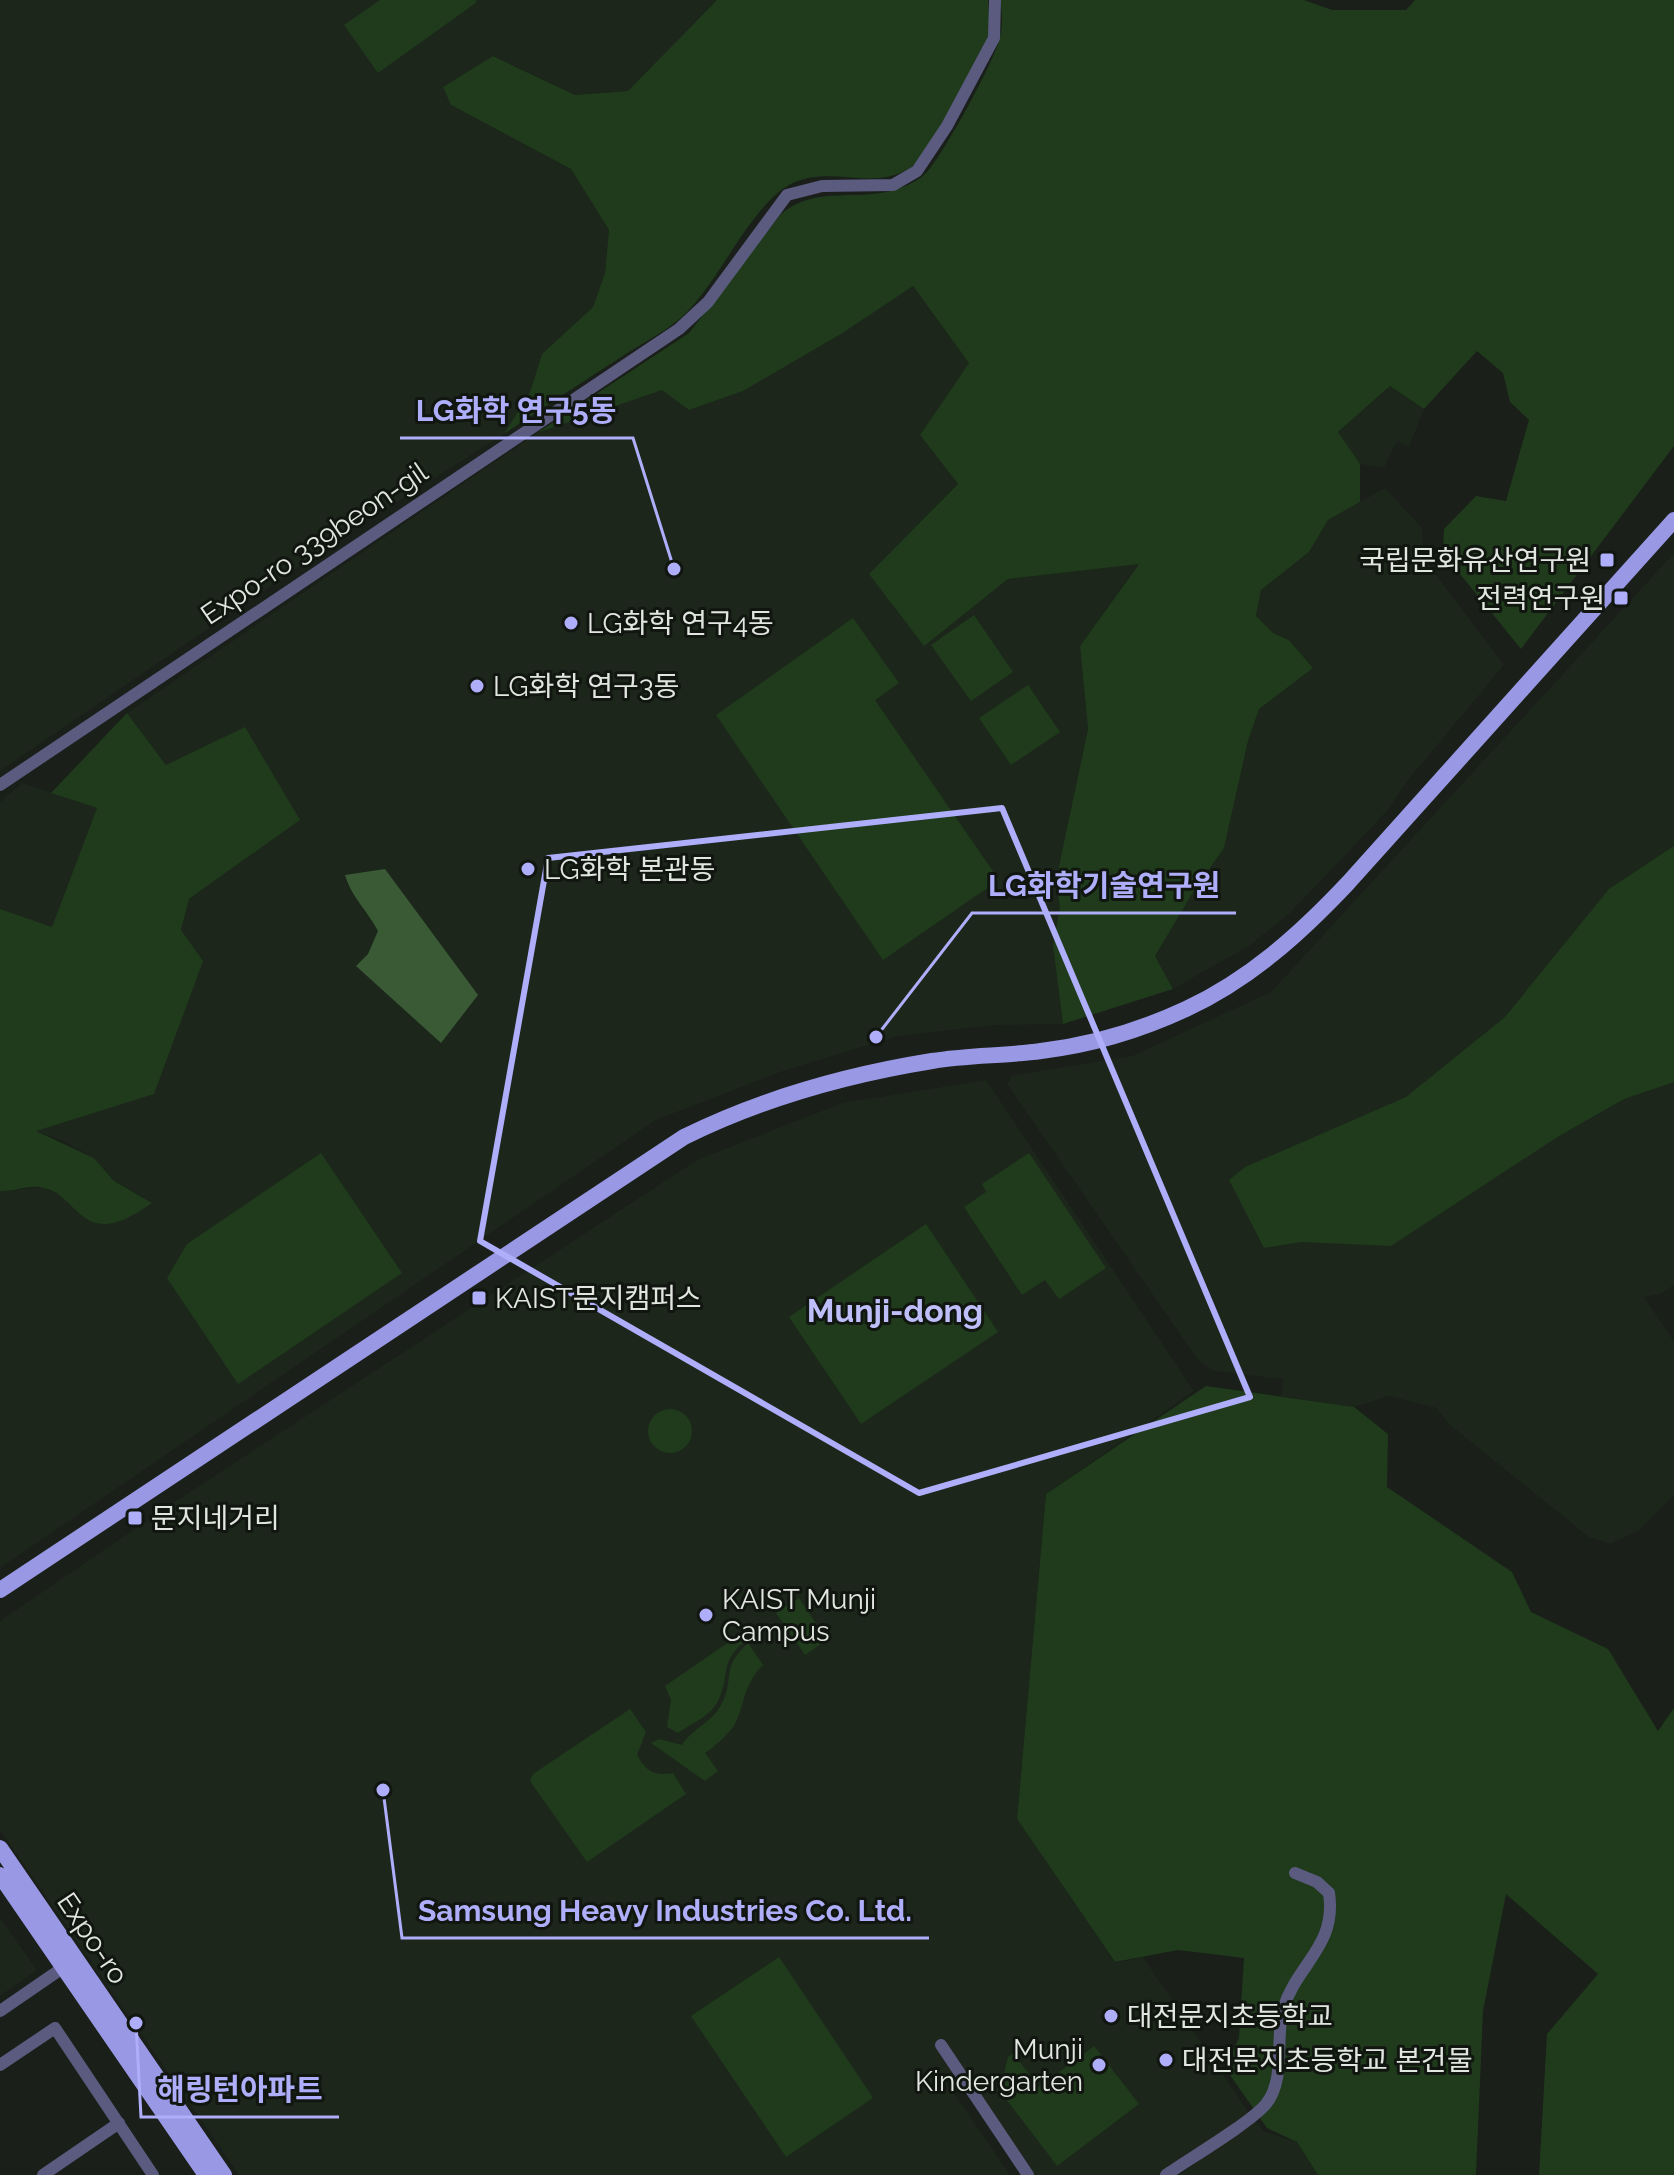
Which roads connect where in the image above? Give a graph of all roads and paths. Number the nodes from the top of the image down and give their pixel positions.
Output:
1 (995, 0) edge
2 (1674, 520) edge
3 (0, 785) edge
4 (0, 1590) edge
5 (0, 1848) edge
6 (1295, 1873) dead end
7 (0, 1875) edge
8 (64, 1967) junction
9 (0, 2011) edge
10 (941, 2045) dead end
11 (0, 2065) edge
12 (119, 2123) junction
13 (43, 2175) edge
14 (153, 2175) edge
15 (206, 2175) edge
16 (224, 2175) edge
17 (1028, 2175) edge
18 (1166, 2175) edge

1 - 3 street, Expo-ro 339beon-gil
2 - 4 main road
5 - 16 main road, Expo-ro
6 - 18 street
7 - 8 main road, Expo-ro
8 - 9 street
8 - 15 main road, Expo-ro
10 - 17 street
11 - 12 street
12 - 13 street
12 - 14 street

